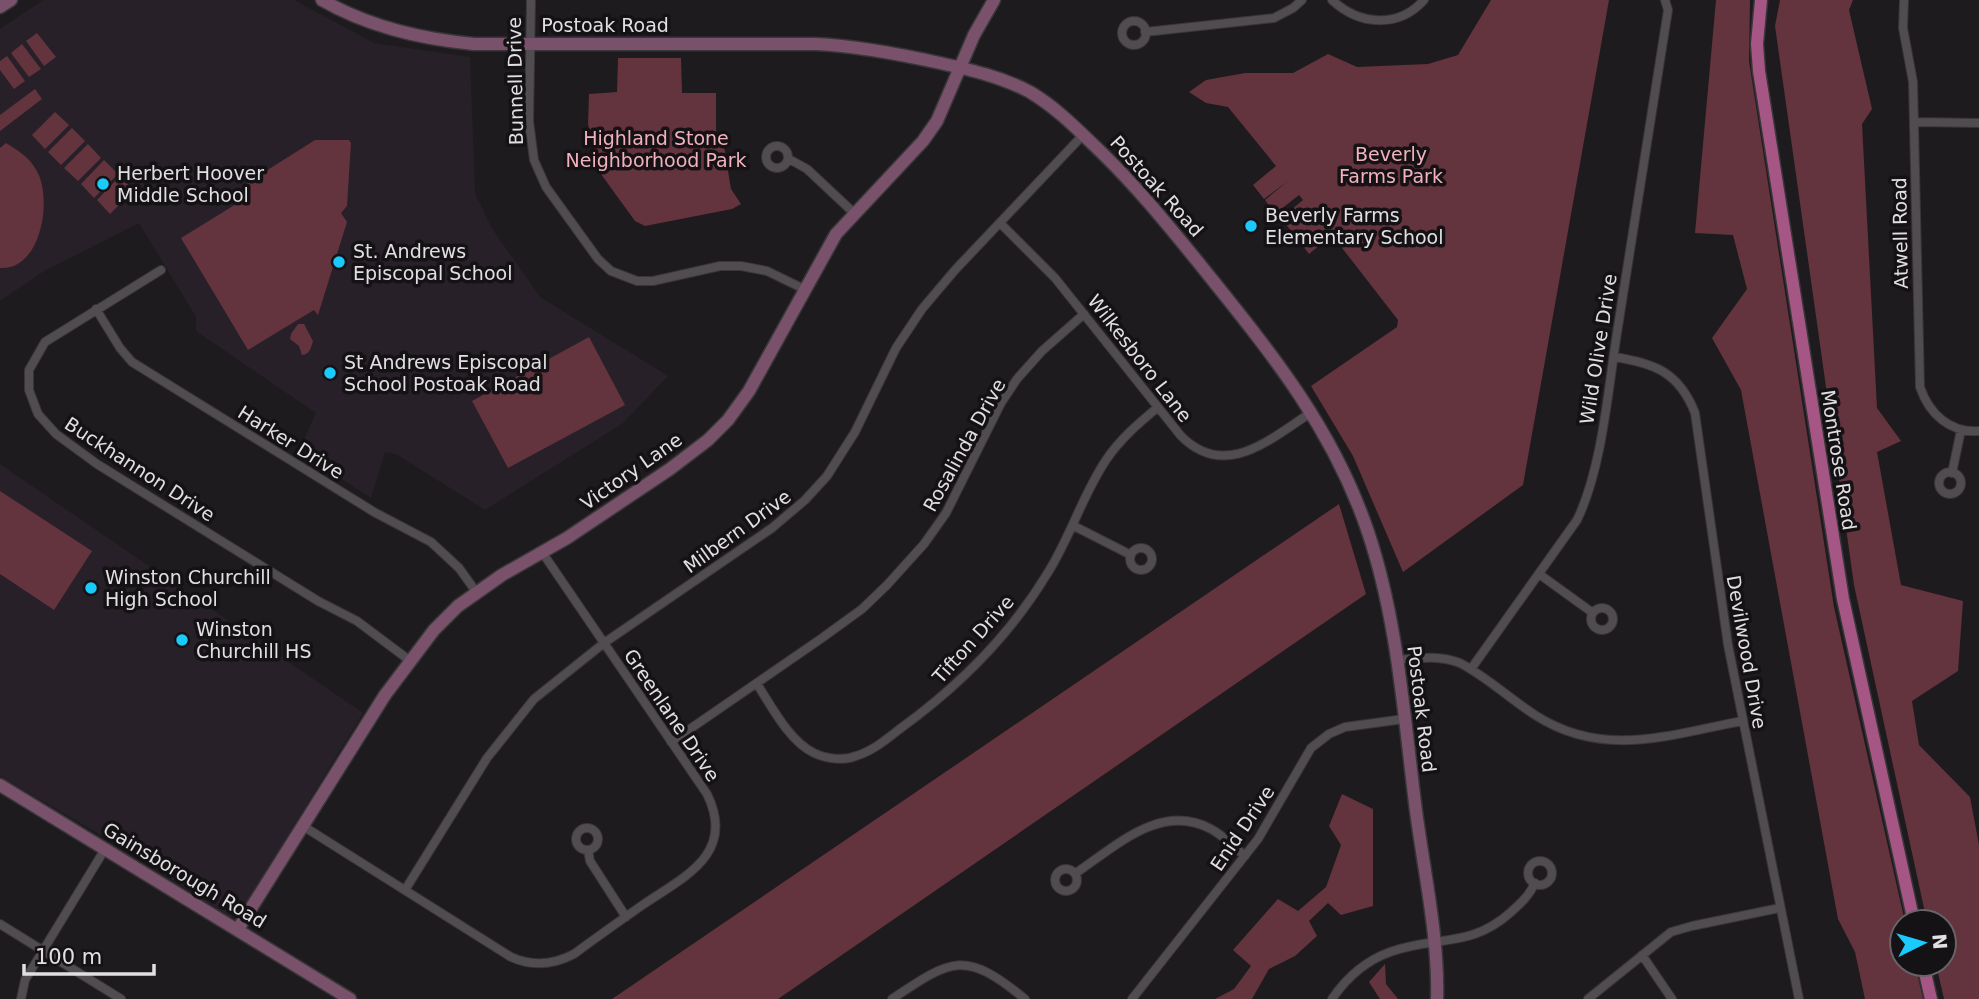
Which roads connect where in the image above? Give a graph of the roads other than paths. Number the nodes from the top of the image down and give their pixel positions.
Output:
1 (11, 0) edge
2 (322, 0) edge
3 (531, 0) edge
4 (994, 0) edge
5 (1302, 0) edge
6 (1332, 0) edge
7 (1424, 0) edge
8 (1656, 0) edge
9 (1664, 0) edge
10 (1761, 0) edge
11 (1904, 0) edge
12 (0, 7) edge
13 (1145, 32) dead end
14 (529, 44) junction
15 (961, 68) junction
16 (1914, 122) junction
17 (1979, 123) edge
18 (1083, 135) junction
19 (789, 159) dead end
20 (854, 213) junction
21 (1000, 223) junction
22 (160, 270) dead end
23 (804, 289) junction
24 (96, 309) junction
25 (1084, 314) junction
26 (1614, 357) junction
27 (1158, 407) junction
28 (1312, 412) junction
29 (1961, 430) junction
30 (1979, 431) edge
31 (1952, 473) dead end
32 (1074, 526) junction
33 (542, 552) junction
34 (1131, 555) dead end
35 (1539, 574) junction
36 (477, 593) junction
37 (1593, 613) dead end
38 (604, 643) junction
39 (409, 660) junction
40 (1396, 660) junction
41 (1471, 669) junction
42 (757, 684) junction
43 (1404, 719) junction
44 (1742, 721) junction
45 (671, 742) junction
46 (0, 785) edge
47 (303, 826) junction
48 (105, 849) junction
49 (588, 850) dead end
50 (1245, 856) junction
51 (1076, 873) dead end
52 (1535, 883) dead end
53 (405, 890) junction
54 (1780, 908) junction
55 (1911, 908) edge
56 (626, 917) junction
57 (0, 924) edge
58 (238, 929) junction
59 (1434, 944) junction
60 (42, 950) junction
61 (1642, 955) junction
62 (1926, 978) edge
63 (21, 999) edge
64 (121, 999) edge
65 (350, 999) edge
66 (892, 999) edge
67 (1025, 999) edge
68 (1132, 999) edge
69 (1332, 999) edge
70 (1437, 999) edge
71 (1588, 999) edge
72 (1672, 999) edge
73 (1799, 999) edge
74 (1931, 999) edge

1 - 12 street
2 - 14 street, Postoak Road
3 - 14 street, Bunnell Drive
4 - 15 street, Victory Lane
5 - 13 street
6 - 7 street
8 - 9 street, Wild Olive Drive
9 - 26 street, Wild Olive Drive
10 - 55 main road, Montrose Road
11 - 16 street, Atwell Road
14 - 15 street, Postoak Road
14 - 23 street, Bunnell Drive
15 - 18 street, Postoak Road
15 - 20 street, Victory Lane
16 - 17 street
16 - 29 street, Atwell Road
18 - 21 street, Milbern Drive
18 - 28 street, Postoak Road
19 - 20 street
20 - 23 street, Victory Lane
21 - 25 street, Wilkesboro Lane
21 - 38 street, Milbern Drive
22 - 24 street, Buckhannon Drive
23 - 33 street, Victory Lane
24 - 36 street, Harker Drive
24 - 39 street, Buckhannon Drive
25 - 27 street, Wilkesboro Lane
25 - 42 street, Rosalinda Drive
26 - 35 street, Wild Olive Drive
26 - 44 street, Devilwood Drive
27 - 28 street, Wilkesboro Lane
27 - 32 street, Tifton Drive
28 - 40 street, Postoak Road
29 - 30 street, Atwell Road
29 - 31 street
32 - 34 street
32 - 42 street, Tifton Drive
33 - 36 street, Victory Lane
33 - 38 street, Greenlane Drive
35 - 37 street
35 - 41 street, Wild Olive Drive
36 - 39 street, Victory Lane
38 - 45 street, Greenlane Drive
38 - 53 street, Milbern Drive
39 - 47 street, Victory Lane
40 - 41 street
40 - 43 street, Postoak Road
41 - 44 street
42 - 45 street, Rosalinda Drive
43 - 50 street, Enid Drive
43 - 59 street, Postoak Road
44 - 54 street, Devilwood Drive
45 - 56 street, Greenlane Drive
46 - 48 street, Gainsborough Road
47 - 53 street, Greenlane Drive
47 - 58 street, Victory Lane
48 - 58 street, Gainsborough Road
48 - 60 street
49 - 56 street
50 - 51 street
50 - 68 street, Enid Drive
52 - 59 street
53 - 56 street, Greenlane Drive
54 - 61 street
54 - 73 street, Devilwood Drive
57 - 60 street
58 - 65 street, Gainsborough Road
59 - 69 street
59 - 70 street, Postoak Road
60 - 63 street
60 - 64 street
61 - 71 street
61 - 72 street
62 - 74 main road
66 - 67 street

